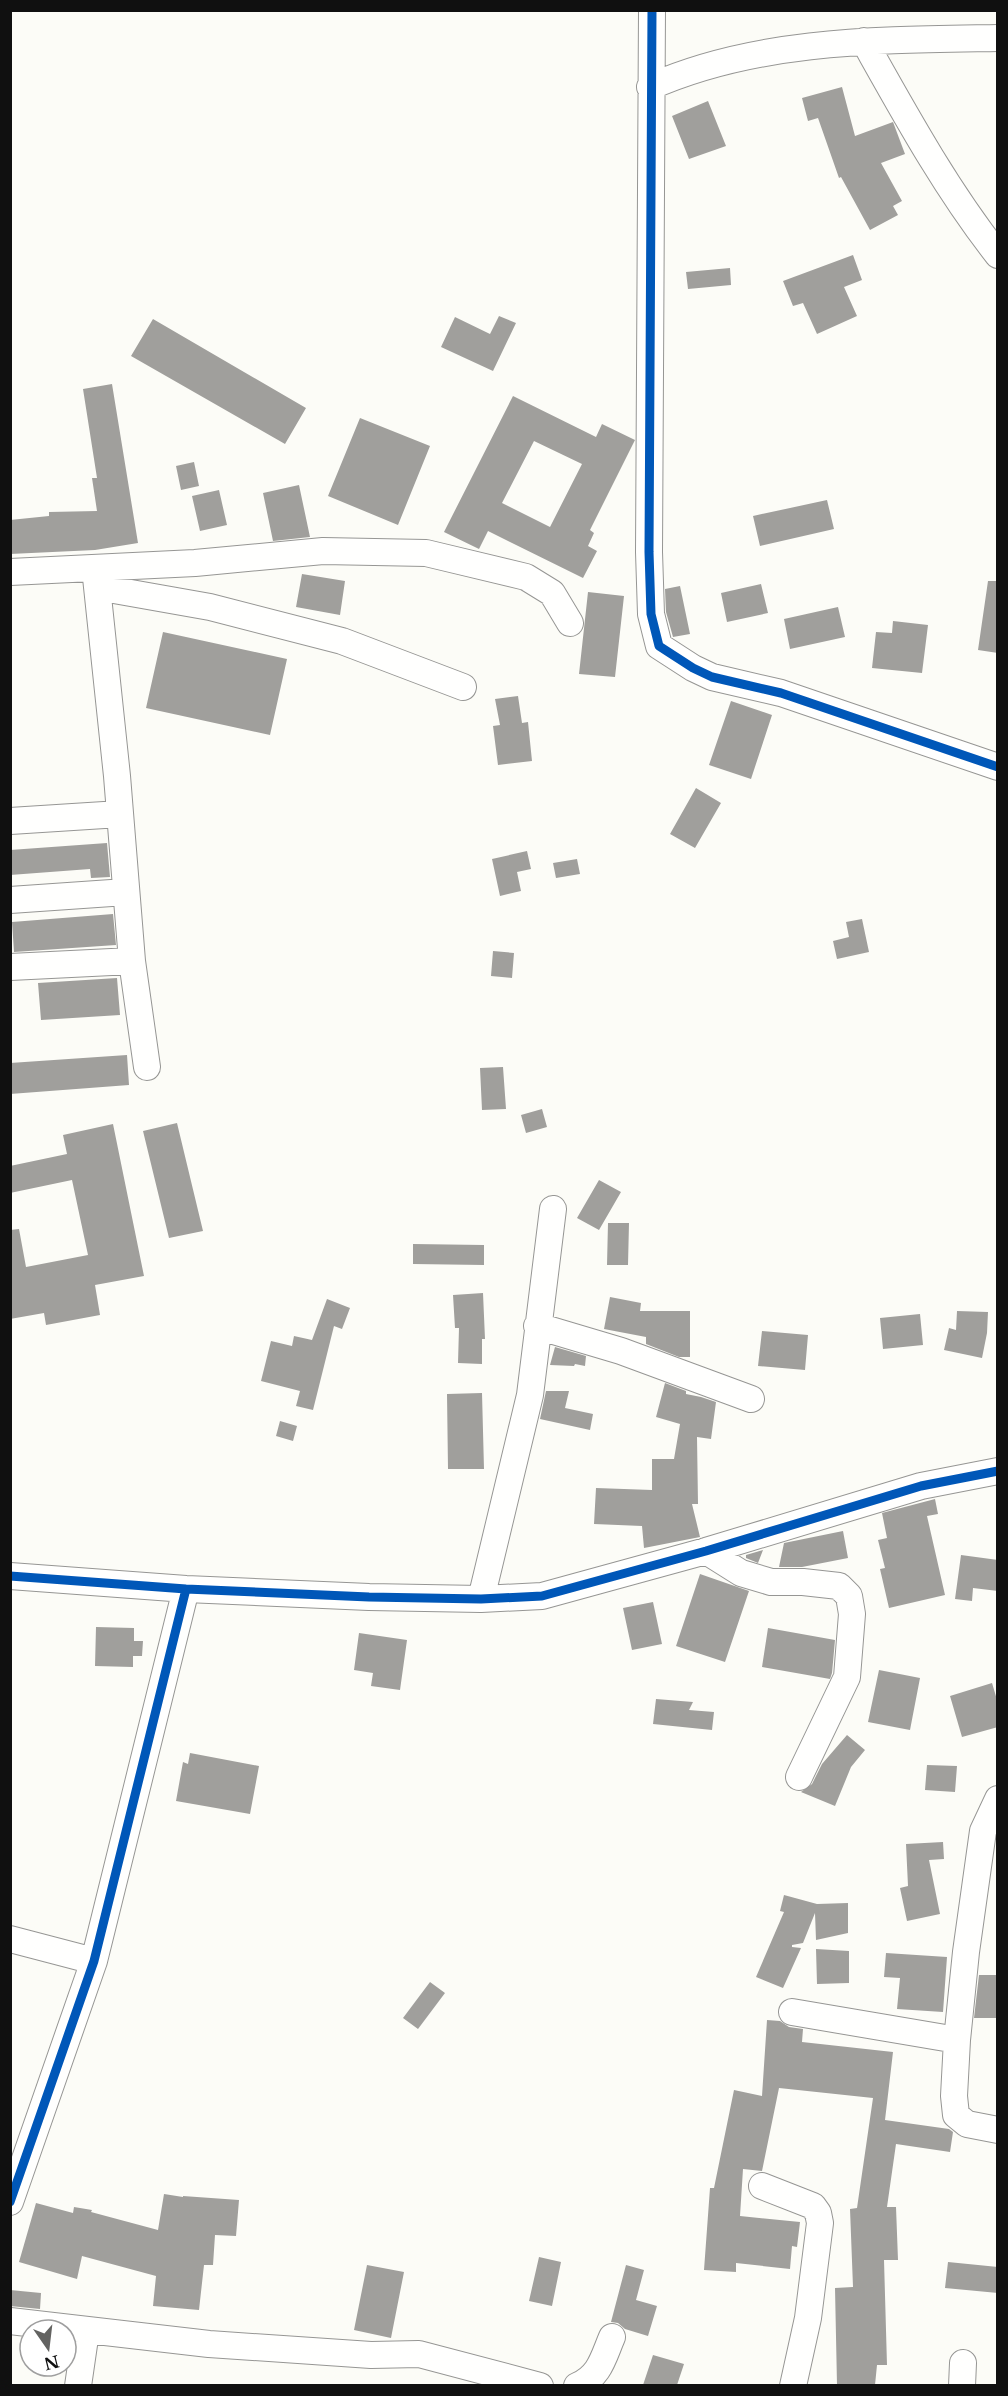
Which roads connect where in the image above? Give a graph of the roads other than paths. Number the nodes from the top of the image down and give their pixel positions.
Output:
1 (652, 10) edge
2 (998, 38) edge
3 (864, 41) junction
4 (652, 51) junction
5 (685, 71) junction
6 (650, 87) junction
7 (998, 255) edge
8 (10, 572) edge
9 (96, 578) junction
10 (570, 623) dead end
11 (463, 687) dead end
12 (998, 767) edge
13 (120, 814) junction
14 (10, 821) edge
15 (126, 892) junction
16 (10, 900) edge
17 (132, 961) junction
18 (10, 967) edge
19 (147, 1067) dead end
20 (553, 1209) dead end
21 (537, 1326) junction
22 (751, 1399) dead end
23 (998, 1471) edge
24 (706, 1551) junction
25 (10, 1575) edge
26 (186, 1589) junction
27 (481, 1599) junction
28 (800, 1777) dead end
29 (998, 1800) edge
30 (10, 1939) edge
31 (94, 1961) junction
32 (792, 2012) dead end
33 (957, 2040) junction
34 (998, 2130) edge
35 (762, 2186) dead end
36 (10, 2202) edge
37 (10, 2321) edge
38 (86, 2331) junction
39 (612, 2337) dead end
40 (78, 2385) edge
41 (540, 2385) edge
42 (577, 2385) edge
43 (793, 2385) edge

1 - 4 street
2 - 3 street
3 - 5 street
3 - 7 street
4 - 5 street
4 - 6 street
5 - 6 street
6 - 12 street
8 - 9 street
9 - 10 street
9 - 11 street
9 - 13 street
13 - 14 street
13 - 15 street
15 - 16 street
15 - 17 street
17 - 18 street
17 - 19 street
20 - 21 street
21 - 22 street
21 - 27 street
23 - 24 street
24 - 27 street
24 - 28 street
25 - 26 street
26 - 27 street
26 - 31 street
29 - 33 street
30 - 31 street
31 - 36 street
32 - 33 street
33 - 34 street
35 - 43 street
37 - 38 street
38 - 40 street
38 - 41 street
39 - 42 street

